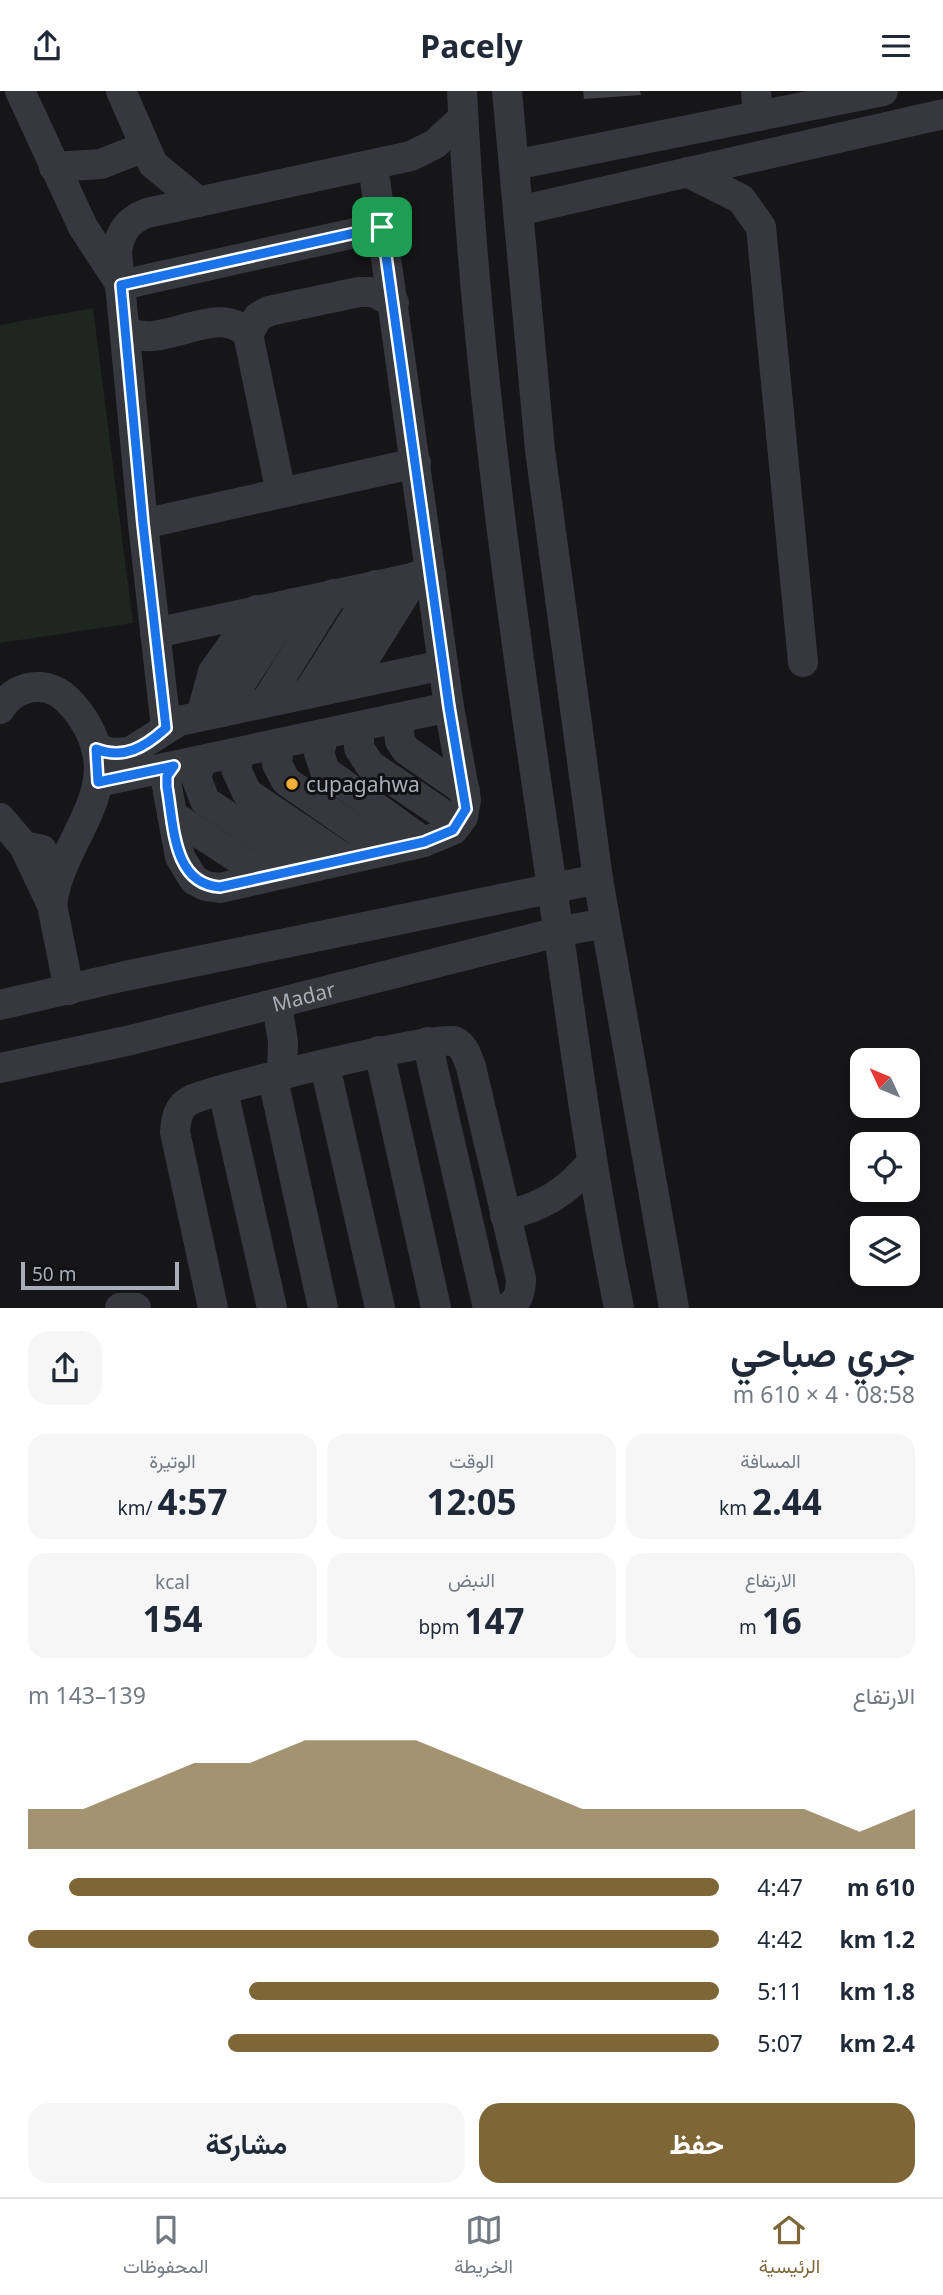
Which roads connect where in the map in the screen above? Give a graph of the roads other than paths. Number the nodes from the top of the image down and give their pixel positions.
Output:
1 (20, 91) edge
2 (121, 91) edge
3 (507, 91) edge
4 (883, 91) edge
5 (757, 104) edge
6 (463, 105) edge
7 (943, 114) edge
8 (144, 147) junction
9 (411, 156) junction
10 (373, 165) junction
11 (514, 165) junction
12 (54, 167) junction
13 (687, 172) junction
14 (467, 184) junction
15 (199, 202) junction
16 (519, 211) junction
17 (382, 227) junction
18 (121, 285) junction
19 (394, 303) junction
20 (126, 331) junction
21 (248, 334) junction
22 (416, 463) junction
23 (281, 493) junction
24 (143, 524) junction
25 (423, 575) junction
26 (376, 585) junction
27 (333, 594) junction
28 (293, 603) junction
29 (257, 610) junction
30 (155, 633) junction
31 (803, 662) dead end
32 (443, 665) junction
33 (348, 685) junction
34 (307, 694) junction
35 (265, 703) junction
36 (449, 707) junction
37 (0, 709) edge
38 (212, 714) junction
39 (398, 719) junction
40 (359, 727) junction
41 (166, 728) junction
42 (324, 734) junction
43 (279, 744) junction
44 (96, 749) junction
45 (240, 752) junction
46 (188, 763) junction
47 (98, 782) junction
48 (465, 791) junction
49 (172, 815) junction
50 (0, 818) edge
51 (458, 824) junction
52 (75, 839) junction
53 (424, 842) junction
54 (24, 846) junction
55 (385, 850) junction
56 (345, 859) junction
57 (306, 868) junction
58 (266, 877) junction
59 (598, 880) junction
60 (552, 891) junction
61 (52, 905) junction
62 (605, 923) junction
63 (558, 932) junction
64 (69, 990) junction
65 (276, 1004) junction
66 (0, 1005) edge
67 (427, 1042) junction
68 (379, 1051) junction
69 (325, 1066) junction
70 (0, 1068) edge
71 (277, 1077) junction
72 (223, 1091) junction
73 (592, 1162) junction
74 (505, 1215) junction
75 (507, 1307) edge
76 (120, 1308) edge
77 (136, 1308) edge
78 (213, 1308) edge
79 (272, 1308) edge
80 (323, 1308) edge
81 (380, 1308) edge
82 (436, 1308) edge
83 (619, 1308) edge
84 (674, 1308) edge

1 - 12 street
2 - 8 street
3 - 11 street
4 - 5 street
5 - 11 street
6 - 9 street
6 - 14 street
7 - 13 street
8 - 12 street
8 - 15 street
9 - 10 street
9 - 14 street
10 - 15 street
10 - 17 street
11 - 16 street
12 - 18 street
13 - 16 street
13 - 31 street
14 - 60 street
15 - 18 street
16 - 59 street
17 - 18 street
17 - 19 street
18 - 20 street
19 - 21 street
19 - 22 street
20 - 21 street
20 - 24 street
21 - 23 street
22 - 23 street
22 - 25 street
23 - 24 street
24 - 30 street
25 - 26 street
25 - 32 street
25 - 33 street
26 - 27 street
26 - 34 street
27 - 28 street
27 - 35 street
28 - 29 street
28 - 38 street
29 - 30 street
29 - 38 street
30 - 41 street
32 - 33 street
32 - 36 street
33 - 34 street
34 - 35 street
35 - 38 street
36 - 39 street
36 - 48 street
37 - 44 street
38 - 41 street
39 - 40 street
39 - 48 street
40 - 42 street
40 - 51 street
41 - 44 street
42 - 43 street
42 - 53 street
43 - 45 street
43 - 55 street
44 - 47 street
45 - 46 street
45 - 56 street
46 - 47 street
46 - 49 street
46 - 57 street
47 - 52 street
48 - 51 street
49 - 58 street
49 - 58 street
50 - 54 street
51 - 53 street
52 - 54 street
52 - 61 street
53 - 55 street
54 - 61 street
55 - 56 street
56 - 57 street
57 - 58 street
59 - 60 street
59 - 62 street
60 - 63 street
60 - 64 street
61 - 64 street
62 - 63 street, Madar
62 - 84 street
63 - 65 street, Madar
63 - 73 street
64 - 66 street
65 - 70 street, Madar
65 - 71 street
67 - 68 street
67 - 74 street
67 - 75 street
68 - 69 street
68 - 82 street
69 - 71 street
69 - 81 street
71 - 72 street
71 - 80 street
72 - 78 street
72 - 79 street
73 - 74 street
73 - 83 street
74 - 75 street
76 - 77 street

